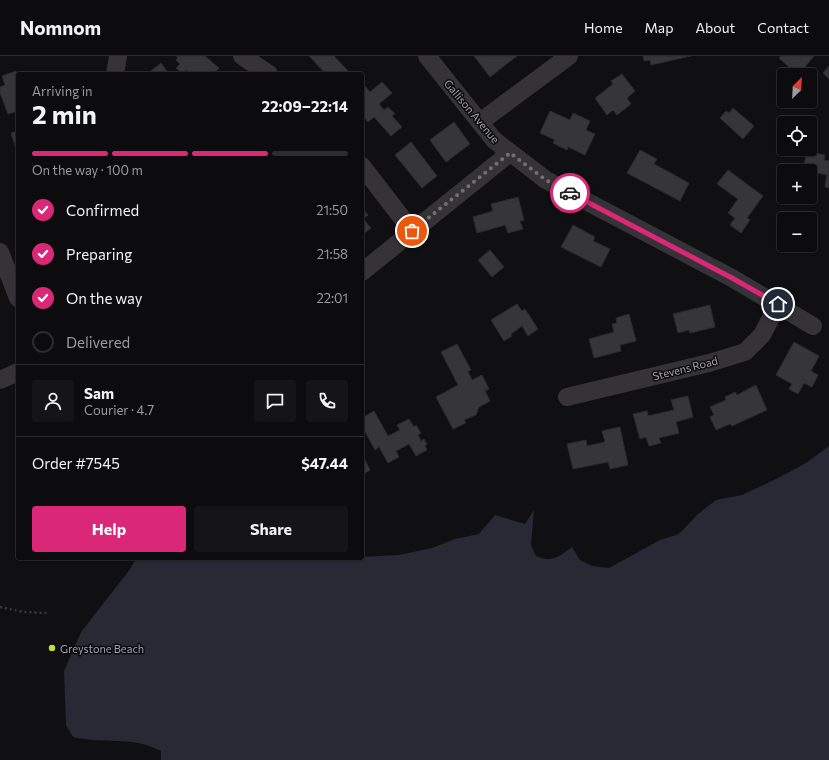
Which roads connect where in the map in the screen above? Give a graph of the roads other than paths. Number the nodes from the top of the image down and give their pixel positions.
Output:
1 (118, 56) edge
2 (242, 56) edge
3 (427, 56) edge
4 (569, 56) edge
5 (115, 72) edge
6 (266, 72) edge
7 (480, 122) junction
8 (510, 153) junction
9 (364, 169) edge
10 (412, 231) junction
11 (0, 252) edge
12 (364, 270) edge
13 (16, 293) edge
14 (778, 304) junction
15 (813, 326) dead end
16 (16, 373) edge
17 (0, 380) edge
18 (567, 397) dead end

1 - 5 street
2 - 6 street
3 - 7 street, Gallison Avenue
4 - 7 street
7 - 8 street, Gallison Avenue
8 - 10 street
8 - 14 street, Gallison Avenue
9 - 10 street
10 - 12 street
11 - 13 street
14 - 15 street, Gallison Avenue
14 - 18 street, Stevens Road
16 - 17 street

